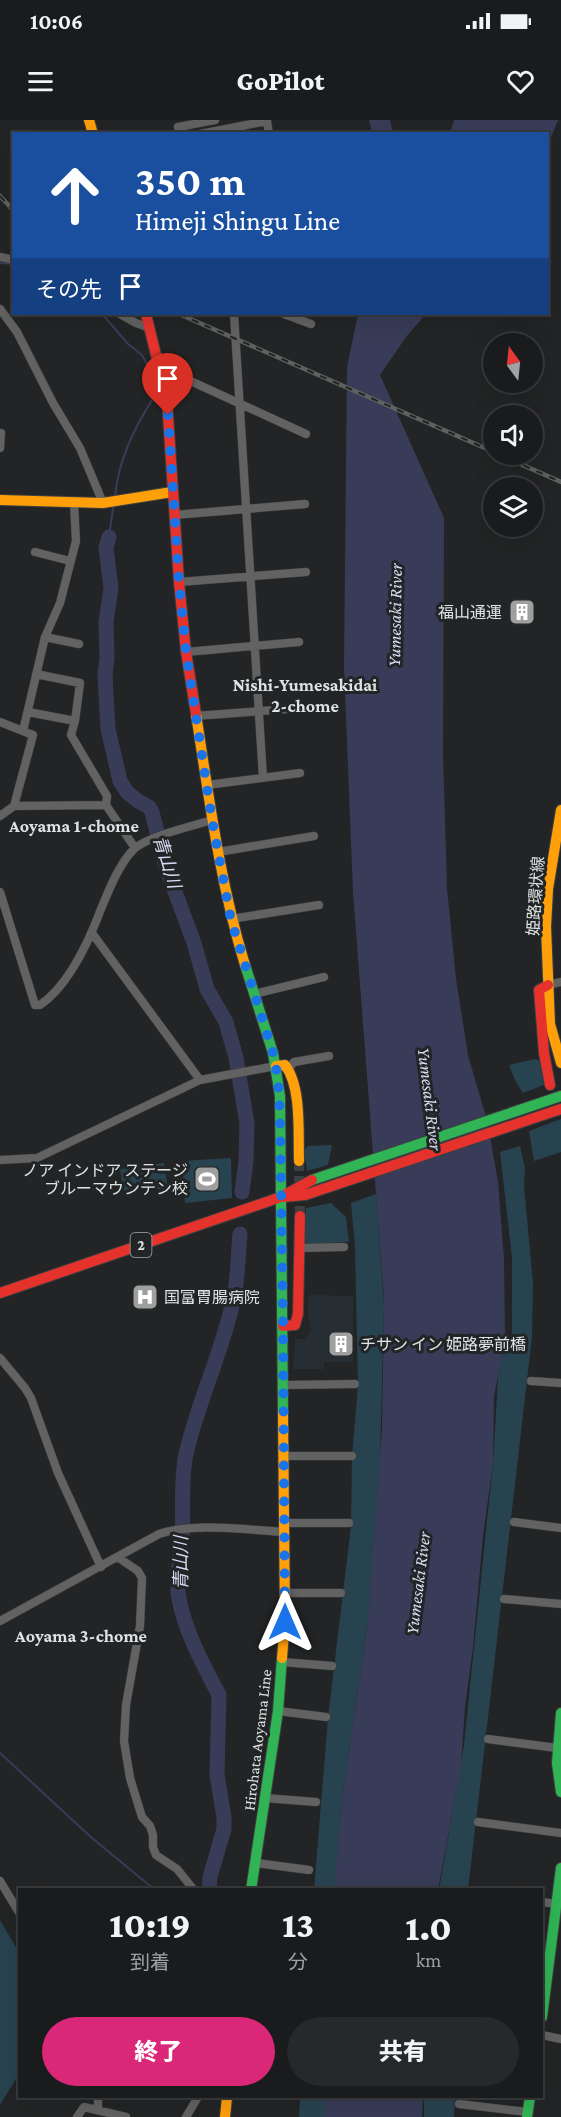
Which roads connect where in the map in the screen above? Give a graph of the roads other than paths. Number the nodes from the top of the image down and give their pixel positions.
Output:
1 (215, 120) edge
2 (178, 127) edge
3 (210, 132) edge
4 (269, 132) edge
5 (0, 309) edge
6 (122, 315) edge
7 (146, 315) edge
8 (234, 315) edge
9 (287, 315) edge
10 (311, 324) dead end
11 (150, 328) junction
12 (160, 367) junction
13 (240, 405) junction
14 (1, 433) edge
15 (306, 434) dead end
16 (0, 448) edge
17 (172, 492) junction
18 (0, 500) edge
19 (74, 503) junction
20 (103, 503) junction
21 (305, 504) dead end
22 (246, 509) junction
23 (174, 515) junction
24 (35, 552) dead end
25 (70, 561) junction
26 (306, 572) dead end
27 (250, 576) junction
28 (179, 582) junction
29 (45, 637) junction
30 (299, 642) dead end
31 (79, 644) dead end
32 (254, 646) junction
33 (186, 652) junction
34 (36, 674) junction
35 (301, 708) dead end
36 (260, 711) junction
37 (28, 712) junction
38 (195, 716) junction
39 (75, 721) junction
40 (0, 722) edge
41 (23, 731) junction
42 (300, 773) dead end
43 (263, 778) junction
44 (207, 785) junction
45 (106, 805) junction
46 (14, 806) junction
47 (561, 810) edge
48 (0, 816) edge
49 (212, 820) junction
50 (314, 836) dead end
51 (135, 848) junction
52 (218, 852) junction
53 (0, 892) edge
54 (319, 905) dead end
55 (231, 920) junction
56 (92, 933) junction
57 (324, 977) dead end
58 (561, 982) edge
59 (548, 985) junction
60 (254, 994) junction
61 (330, 1056) dead end
62 (561, 1063) edge
63 (276, 1066) junction
64 (289, 1068) junction
65 (200, 1080) junction
66 (550, 1085) dead end
67 (561, 1096) edge
68 (561, 1109) edge
69 (0, 1160) edge
70 (299, 1161) tunnel mouth
71 (281, 1197) junction
72 (300, 1216) tunnel mouth
73 (344, 1247) dead end
74 (299, 1248) junction
75 (0, 1293) edge
76 (283, 1326) junction
77 (0, 1358) edge
78 (531, 1381) dead end
79 (561, 1383) edge
80 (355, 1384) dead end
81 (284, 1385) junction
82 (284, 1456) junction
83 (352, 1456) dead end
84 (514, 1522) dead end
85 (349, 1523) dead end
86 (285, 1527) junction
87 (561, 1528) edge
88 (119, 1558) junction
89 (101, 1567) junction
90 (285, 1593) junction
91 (342, 1593) dead end
92 (504, 1599) dead end
93 (561, 1604) edge
94 (0, 1621) edge
95 (282, 1662) junction
96 (332, 1666) dead end
97 (278, 1711) junction
98 (561, 1713) edge
99 (326, 1717) dead end
100 (488, 1739) dead end
101 (557, 1748) junction
102 (561, 1792) edge
103 (265, 1798) junction
104 (316, 1802) dead end
105 (478, 1822) dead end
106 (561, 1833) edge
107 (256, 1863) junction
108 (561, 1868) edge
109 (309, 1870) dead end
110 (0, 1881) edge
111 (192, 1888) edge
112 (251, 1888) edge
113 (543, 1902) edge
114 (556, 1904) junction
115 (18, 1911) edge
116 (543, 2009) edge
117 (543, 2035) edge
118 (561, 2038) edge
119 (98, 2098) edge
120 (197, 2098) edge
121 (226, 2098) edge
122 (530, 2098) edge
123 (459, 2104) dead end
124 (98, 2109) junction
125 (528, 2115) edge
126 (77, 2117) edge
127 (126, 2117) edge
128 (186, 2117) edge
129 (225, 2117) edge

1 - 2 street
3 - 4 street
5 - 20 street
6 - 11 street
7 - 11 main road, Hirohata Aoyama Line
8 - 13 street
9 - 10 street
11 - 12 main road, Hirohata Aoyama Line
12 - 13 street
12 - 17 main road, Hirohata Aoyama Line
13 - 15 street
13 - 22 street
14 - 16 street
17 - 20 main road
17 - 23 main road, Hirohata Aoyama Line
18 - 19 main road
19 - 20 main road
19 - 25 street
21 - 22 street
22 - 23 street
22 - 27 street
23 - 28 main road, Hirohata Aoyama Line
24 - 25 street
25 - 29 street
26 - 27 street
27 - 28 street
27 - 32 street
28 - 33 main road, Hirohata Aoyama Line
29 - 31 street
29 - 34 street
30 - 32 street
32 - 33 street
32 - 36 street
33 - 38 main road, Hirohata Aoyama Line
34 - 37 street
34 - 39 street
35 - 36 street
36 - 38 street
36 - 43 street
37 - 39 street
37 - 41 street
38 - 44 main road, Hirohata Aoyama Line
39 - 45 street
40 - 41 street
41 - 46 street
42 - 43 street
43 - 44 street
44 - 49 main road, Hirohata Aoyama Line
45 - 46 street
45 - 51 street
46 - 48 street
47 - 59 main road, 姫路環状線
49 - 51 street
49 - 52 main road, Hirohata Aoyama Line
50 - 52 street
51 - 56 street
52 - 55 main road, Hirohata Aoyama Line
53 - 56 street
54 - 55 street
55 - 60 main road, Hirohata Aoyama Line
56 - 65 street
57 - 60 street
58 - 59 street
59 - 62 main road, 姫路環状線
59 - 66 main road
60 - 63 main road, Hirohata Aoyama Line
61 - 64 street
63 - 64 main road
63 - 65 street
63 - 71 main road, Hirohata Aoyama Line
64 - 70 main road
65 - 69 street
67 - 71 main road, 2
68 - 71 main road, 2
71 - 75 main road, 2
71 - 76 main road, Hirohata Aoyama Line
72 - 74 main road
73 - 74 street
74 - 76 main road
76 - 81 main road, Hirohata Aoyama Line
77 - 89 street
78 - 79 street
80 - 81 street
81 - 82 main road, Hirohata Aoyama Line
82 - 83 street
82 - 86 main road, Hirohata Aoyama Line
84 - 87 street
85 - 86 street
86 - 88 street
86 - 90 main road, Hirohata Aoyama Line
88 - 89 street
88 - 111 street
89 - 94 street
90 - 91 street
90 - 95 main road, Hirohata Aoyama Line
92 - 93 street
95 - 96 street
95 - 97 main road, Hirohata Aoyama Line
97 - 99 street
97 - 103 main road, Hirohata Aoyama Line
98 - 101 main road
100 - 101 street
101 - 102 main road
103 - 104 street
103 - 107 main road, Hirohata Aoyama Line
105 - 106 street
107 - 109 street
107 - 112 main road, Hirohata Aoyama Line
108 - 114 main road
110 - 115 street
113 - 114 street
114 - 116 main road
117 - 118 street
119 - 124 street
120 - 128 street
121 - 129 main road
122 - 125 main road
123 - 125 street
124 - 126 street
124 - 127 street

